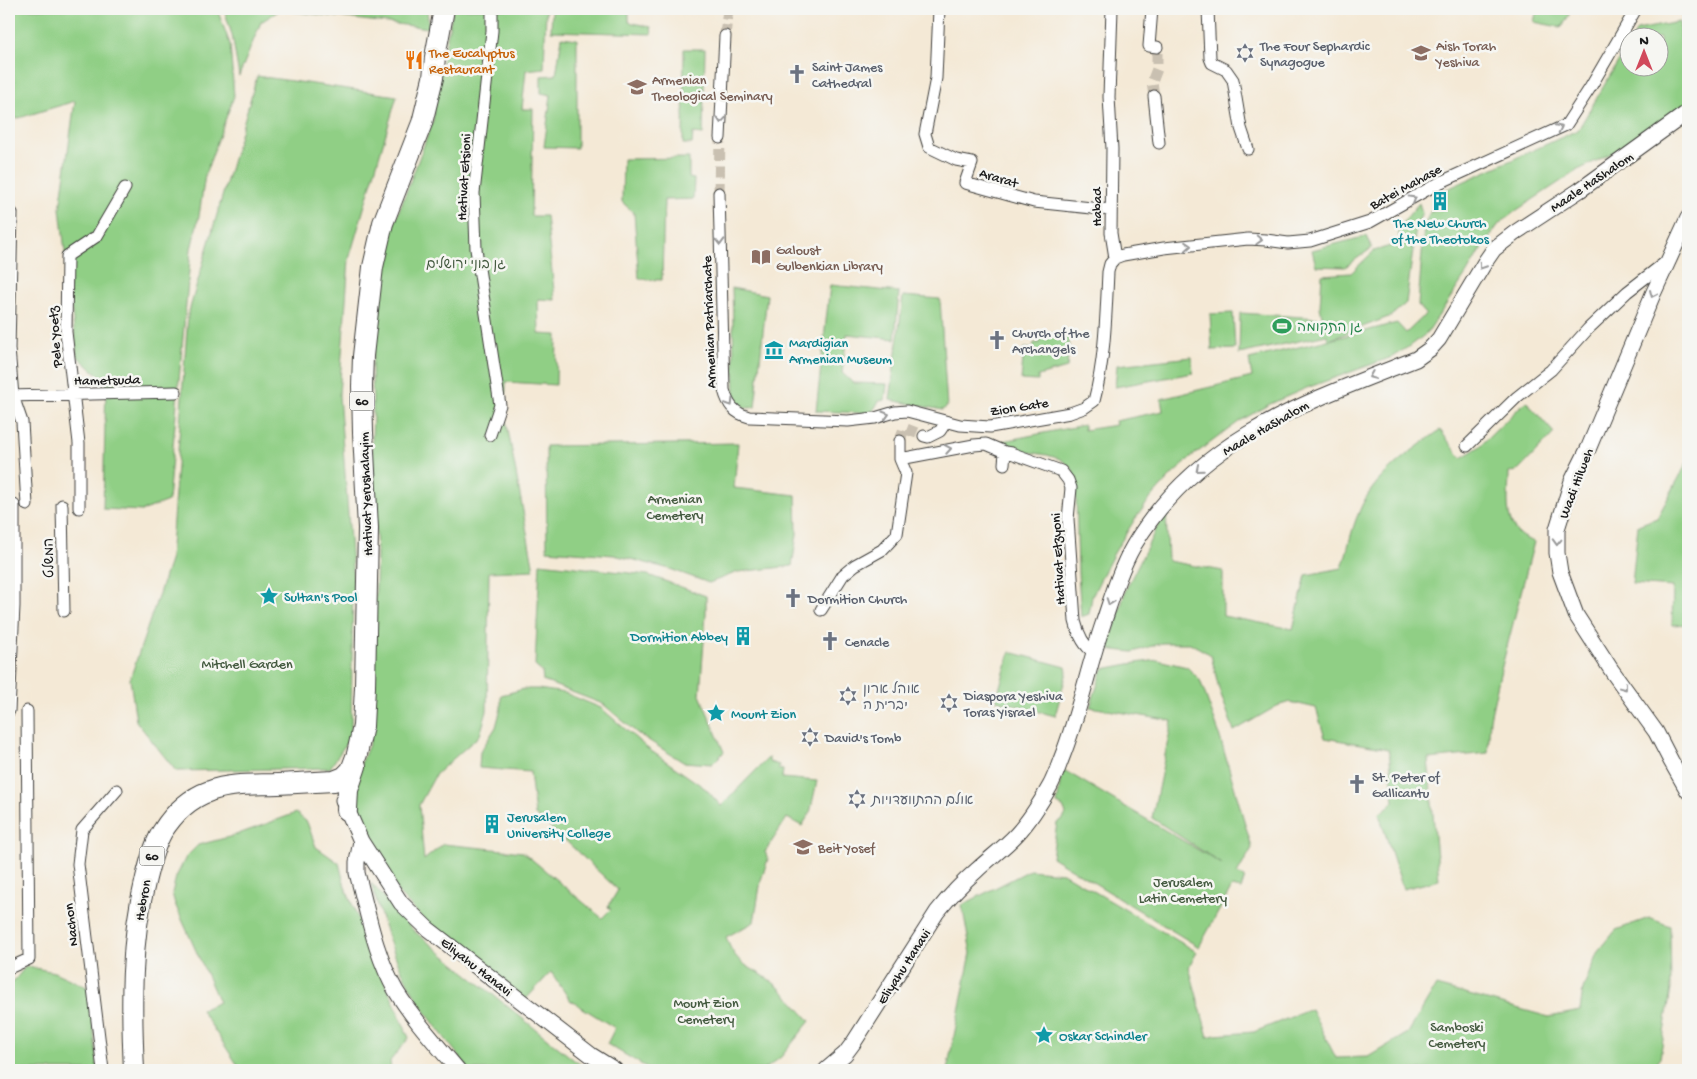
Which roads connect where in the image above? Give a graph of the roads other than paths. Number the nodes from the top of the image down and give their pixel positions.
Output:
1 (431, 9) edge
2 (444, 9) edge
3 (492, 9) edge
4 (939, 9) edge
5 (1112, 9) edge
6 (1152, 9) edge
7 (1208, 9) edge
8 (1636, 9) edge
9 (724, 36) tunnel mouth
10 (1157, 47) tunnel mouth
11 (435, 57) junction
12 (1154, 96) tunnel mouth
13 (1688, 112) edge
14 (720, 138) tunnel mouth
15 (1160, 143) dead end
16 (1248, 149) dead end
17 (126, 188) dead end
18 (719, 194) tunnel mouth
19 (1112, 210) junction
20 (12, 214) dead end
21 (1688, 218) edge
22 (1115, 258) junction
23 (1669, 260) junction
24 (176, 392) dead end
25 (74, 394) junction
26 (11, 396) edge
27 (1094, 401) joint
28 (946, 422) junction
29 (490, 435) dead end
30 (924, 436) tunnel mouth
31 (900, 441) dead end
32 (1467, 446) dead end
33 (1006, 452) junction
34 (900, 459) junction
35 (1004, 464) dead end
36 (14, 505) dead end
37 (27, 505) dead end
38 (62, 505) dead end
39 (79, 508) dead end
40 (821, 610) dead end
41 (64, 611) dead end
42 (1094, 652) junction
43 (9, 710) edge
44 (27, 710) dead end
45 (356, 754) junction
46 (334, 780) junction
47 (117, 790) dead end
48 (1688, 791) edge
49 (347, 810) junction
50 (361, 841) junction
51 (983, 864) joint
52 (9, 968) edge
53 (103, 1070) edge
54 (134, 1070) edge
55 (458, 1070) edge
56 (615, 1070) edge
57 (826, 1070) edge

1 - 11 highway, Hativat Yerushalayim / 60
2 - 11 highway, Hativat Yerushalayim / 60
3 - 29 street, Hativat Etsioni
4 - 19 street, Ararat
5 - 19 street, Habad
6 - 10 street
7 - 16 street
22 -> 8 street, Batei Mahase
9 -> 14 street
11 - 45 highway, Hativat Yerushalayim / 60
12 - 15 street
13 -> 42 street, Maale HaShalom
17 - 25 street, Pele Yoetz
18 -> 28 street, Armenian Patriarchate
19 - 22 street, Habad
20 - 26 street
21 - 23 street, Wadi Hilweh
22 - 27 street, Habad
23 - 32 street
23 -> 48 street, Wadi Hilweh
24 - 25 street, Hametsuda
25 - 26 street, Hametsuda
25 - 39 street, Pele Yoetz
26 - 37 street
27 - 28 street, Zion Gate
28 - 30 street
31 - 34 street
34 -> 33 street, Hativat Etzyoni
33 - 35 street
33 - 42 street, Hativat Etzyoni
34 - 40 street
36 - 43 street
38 - 41 street, המשלט
42 - 51 street, Maale HaShalom
44 - 52 street
45 - 46 highway, Hativat Yerushalayim / 60
45 - 49 highway
46 - 49 street
46 - 54 highway, Hebron / 60
47 - 53 street, Nachon
49 - 50 street
50 - 55 street
50 - 56 street, Eliyahu Hanavi
51 - 57 street, Eliyahu Hanavi

